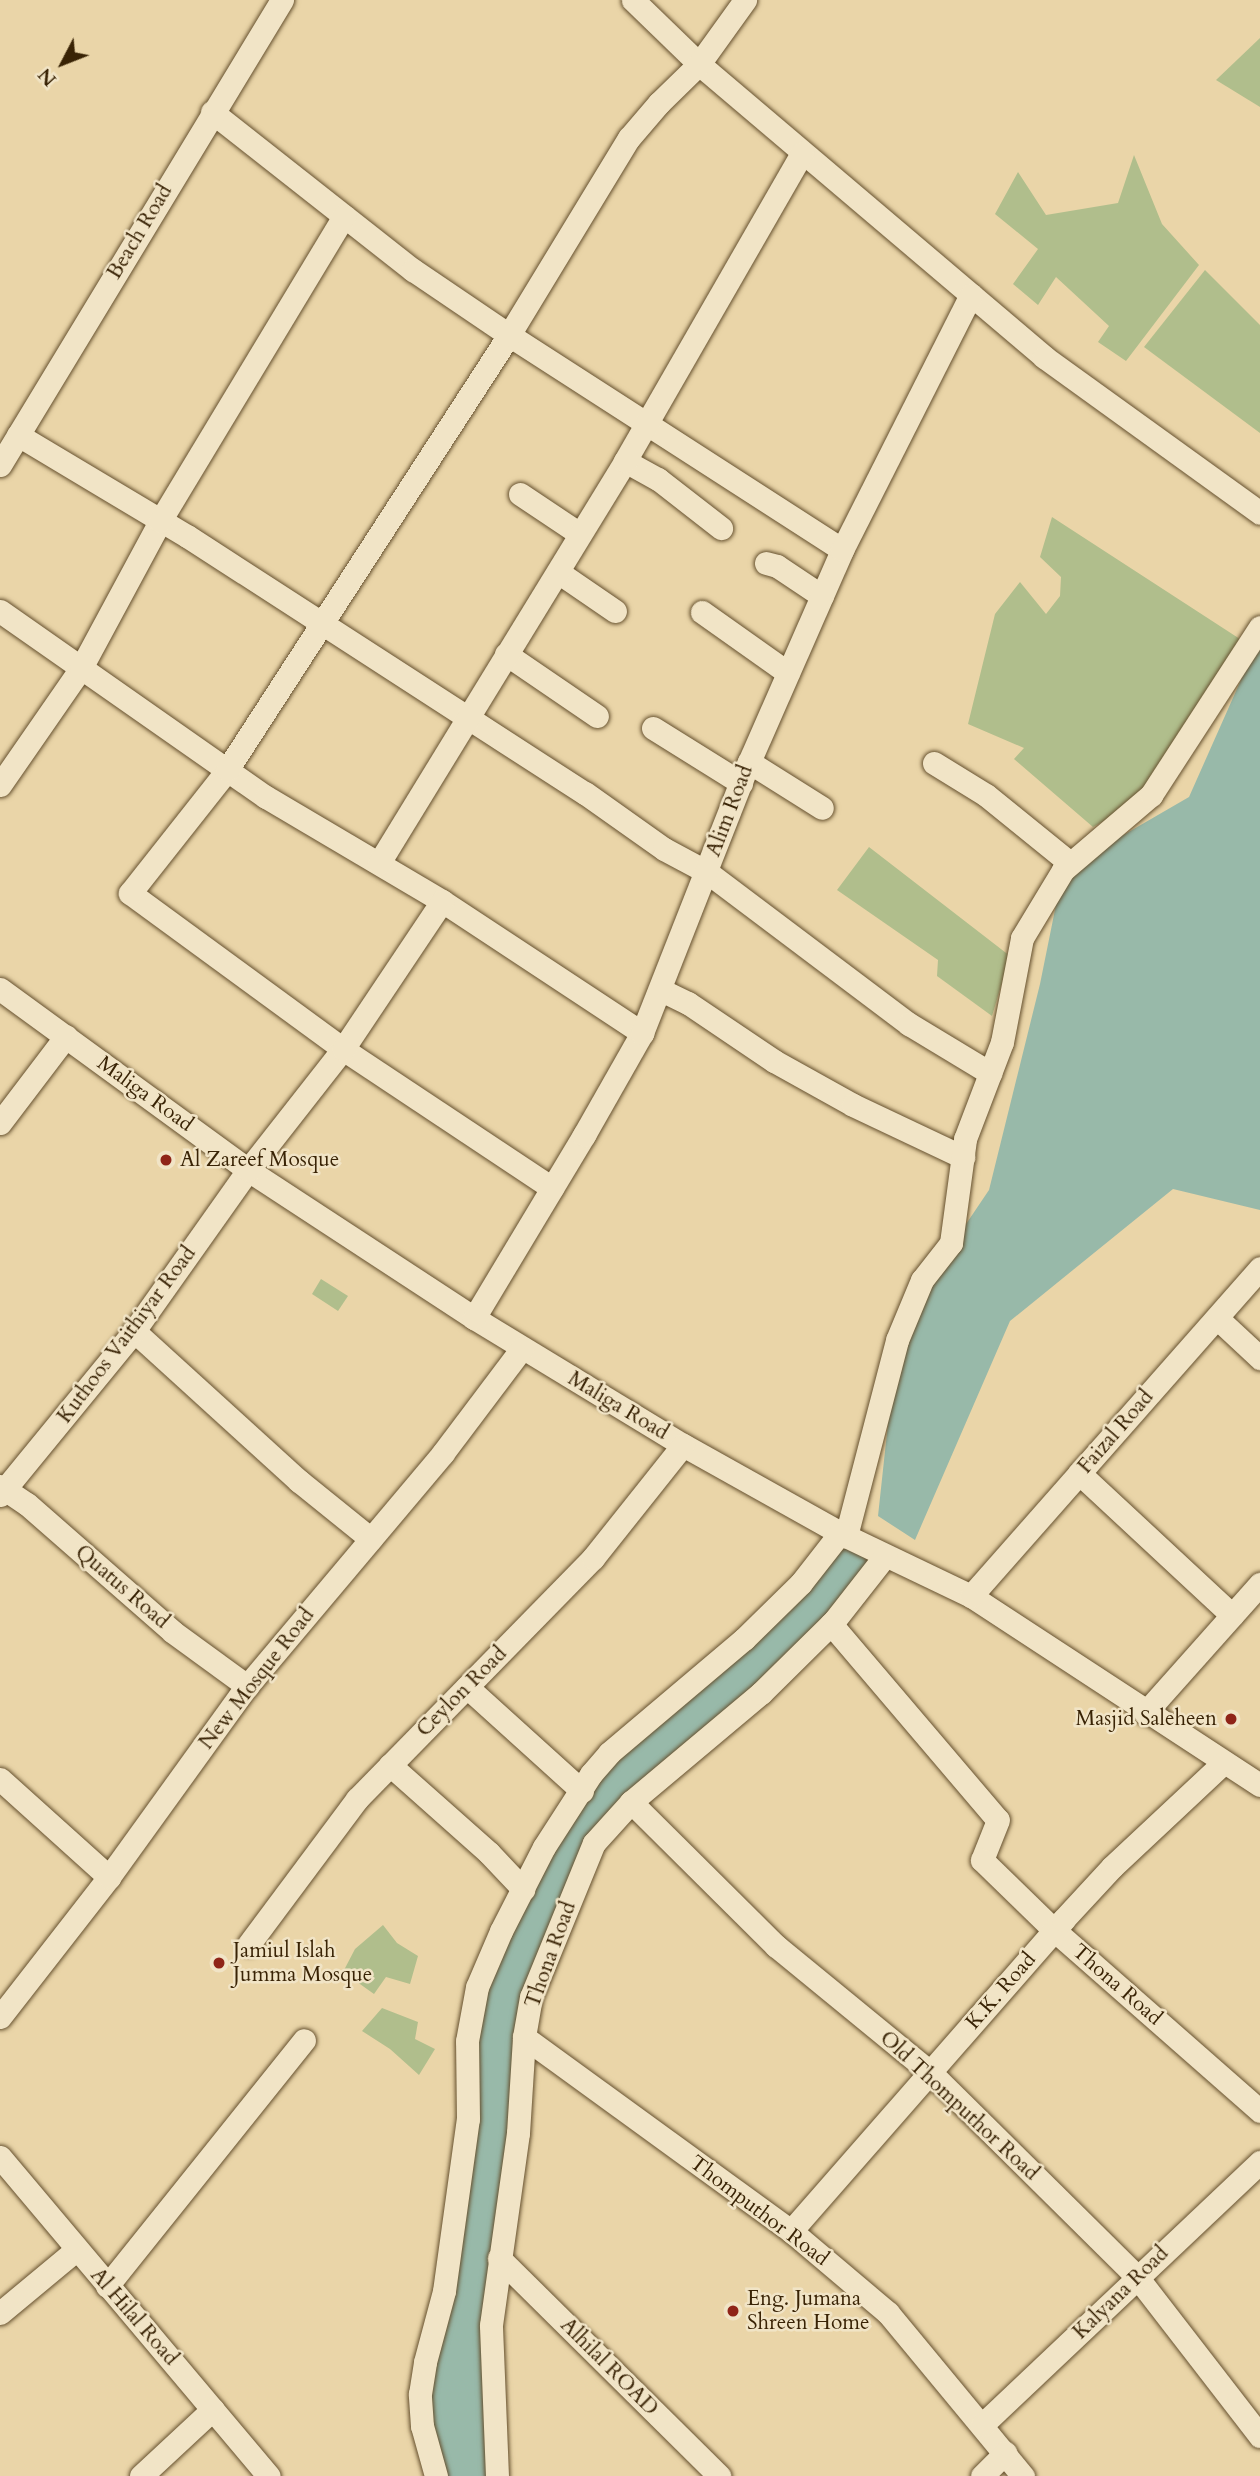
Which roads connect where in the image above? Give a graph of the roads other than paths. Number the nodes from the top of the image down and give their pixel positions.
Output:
1 (282, 0) edge
2 (633, 0) edge
3 (745, 0) edge
4 (699, 64) junction
5 (212, 112) junction
6 (803, 153) junction
7 (344, 216) junction
8 (971, 295) junction
9 (509, 335) junction
10 (646, 425) junction
11 (18, 435) junction
12 (625, 461) junction
13 (0, 465) edge
14 (520, 494) dead end
15 (1260, 513) edge
16 (160, 521) junction
17 (721, 527) dead end
18 (580, 534) junction
19 (842, 550) junction
20 (766, 563) dead end
21 (558, 572) junction
22 (822, 596) junction
23 (0, 611) edge
24 (615, 611) dead end
25 (702, 612) dead end
26 (322, 624) junction
27 (1260, 626) edge
28 (506, 654) junction
29 (81, 668) junction
30 (788, 673) junction
31 (597, 716) dead end
32 (468, 717) junction
33 (653, 728) dead end
34 (934, 763) dead end
35 (228, 770) junction
36 (745, 772) junction
37 (0, 785) edge
38 (822, 808) dead end
39 (379, 863) junction
40 (1070, 863) junction
41 (707, 872) junction
42 (442, 901) junction
43 (0, 989) edge
44 (661, 990) junction
45 (642, 1033) junction
46 (66, 1036) junction
47 (343, 1049) junction
48 (990, 1073) junction
49 (0, 1122) edge
50 (963, 1157) junction
51 (248, 1170) junction
52 (552, 1188) junction
53 (1260, 1268) edge
54 (474, 1318) junction
55 (1217, 1318) junction
56 (134, 1331) junction
57 (522, 1348) junction
58 (1260, 1358) edge
59 (683, 1445) junction
60 (1080, 1474) junction
61 (2, 1490) edge
62 (843, 1535) junction
63 (371, 1539) junction
64 (885, 1556) junction
65 (1260, 1584) edge
66 (971, 1596) junction
67 (1232, 1615) junction
68 (831, 1624) junction
69 (247, 1686) junction
70 (467, 1687) junction
71 (1145, 1713) junction
72 (1223, 1763) junction
73 (390, 1765) junction
74 (0, 1779) edge
75 (1260, 1785) edge
76 (582, 1791) junction
77 (631, 1802) junction
78 (110, 1877) junction
79 (523, 1889) junction
80 (1054, 1930) junction
81 (249, 1944) dead end
82 (0, 2017) edge
83 (524, 2037) junction
84 (304, 2040) dead end
85 (930, 2072) junction
86 (1260, 2111) edge
87 (0, 2157) edge
88 (1260, 2162) edge
89 (791, 2231) junction
90 (76, 2250) junction
91 (499, 2258) junction
92 (1137, 2277) junction
93 (107, 2286) junction
94 (0, 2313) edge
95 (213, 2409) junction
96 (982, 2425) junction
97 (1260, 2436) edge
98 (1005, 2453) junction
99 (141, 2476) edge
100 (269, 2476) edge
101 (436, 2476) edge
102 (497, 2476) edge
103 (719, 2476) edge
104 (982, 2476) edge
105 (1023, 2476) edge

1 - 5 street, Beach Road
2 - 4 street
3 - 4 street
4 - 6 street
4 - 9 street
5 - 7 street
5 - 11 street, Beach Road
6 - 8 street
6 - 10 street
7 - 9 street
7 - 16 street
8 - 15 street
8 - 19 street, Alim Road
9 - 10 street
9 - 26 street
10 - 12 street
10 - 19 street
11 - 13 street, Beach Road
11 - 16 street
12 - 17 street
12 - 18 street
14 - 18 street
16 - 26 street
16 - 29 street
18 - 21 street
19 - 22 street, Alim Road
20 - 22 street
21 - 24 street
21 - 28 street
22 - 30 street, Alim Road
23 - 29 street
25 - 30 street
26 - 32 street
26 - 35 street
27 - 40 street
28 - 31 street
28 - 32 street
29 - 35 street
29 - 37 street
30 - 36 street, Alim Road
32 - 39 street
32 - 41 street
33 - 36 street
34 - 40 street
35 - 39 street
35 - 47 street
36 - 38 street
36 - 41 street, Alim Road
39 - 42 street
40 - 48 street
41 - 44 street, Alim Road
41 - 48 street
42 - 45 street
42 - 47 street, Kuthoos Vaithiyar Road
43 - 46 street, Maliga Road
44 - 45 street, Alim Road
44 - 50 street
45 - 52 street, Alim Road
46 - 49 street
46 - 51 street, Maliga Road
47 - 51 street, Kuthoos Vaithiyar Road
47 - 52 street
48 - 50 street
50 - 62 street
51 - 54 street, Maliga Road
51 - 56 street, Kuthoos Vaithiyar Road
52 - 54 street, Alim Road
53 - 55 street, Faizal Road
54 - 57 street, Maliga Road
55 - 58 street
55 - 60 street, Faizal Road
56 - 61 street, Kuthoos Vaithiyar Road
56 - 63 street
57 - 59 street, Maliga Road
57 - 63 street, New Mosque Road
59 - 62 street, Maliga Road
59 - 70 street, Ceylon Road
60 - 66 street, Faizal Road
60 - 67 street
61 - 69 street, Quatus Road
62 - 64 street, Maliga Road
62 - 76 street
63 - 69 street, New Mosque Road
64 - 66 street, Maliga Road
64 - 68 street, Thona Road
65 - 67 street
66 - 71 street, Maliga Road
67 - 71 street
68 - 77 street, Thona Road
68 - 80 street, Thona Road
69 - 78 street, New Mosque Road
70 - 73 street, Ceylon Road
70 - 76 street
71 - 72 street, Maliga Road
72 - 75 street, Maliga Road
72 - 80 street, K.K. Road
73 - 79 street
73 - 81 street, Ceylon Road
74 - 78 street
76 - 79 street
77 - 83 street, Thona Road
77 - 85 street, Old Thomputhor Road
78 - 82 street, New Mosque Road
79 - 101 street
80 - 85 street, K.K. Road
80 - 86 street, Thona Road
83 - 89 street, Thomputhor Road
83 - 91 street, Thona Road
84 - 93 street
85 - 89 street, K.K. Road
85 - 92 street, Old Thomputhor Road
87 - 90 street, Al Hilal Road
88 - 92 street, Kalyana Road
89 - 96 street, Thomputhor Road
90 - 93 street, Al Hilal Road
90 - 94 street
91 - 102 street, Thona Road
91 - 103 street, Alhilal ROAD
92 - 96 street, Kalyana Road
92 - 97 street, Old Thomputhor Road
93 - 95 street, Al Hilal Road
95 - 99 street
95 - 100 street, Al Hilal Road
96 - 98 street, Thomputhor Road
98 - 104 street
98 - 105 street, Thomputhor Road

